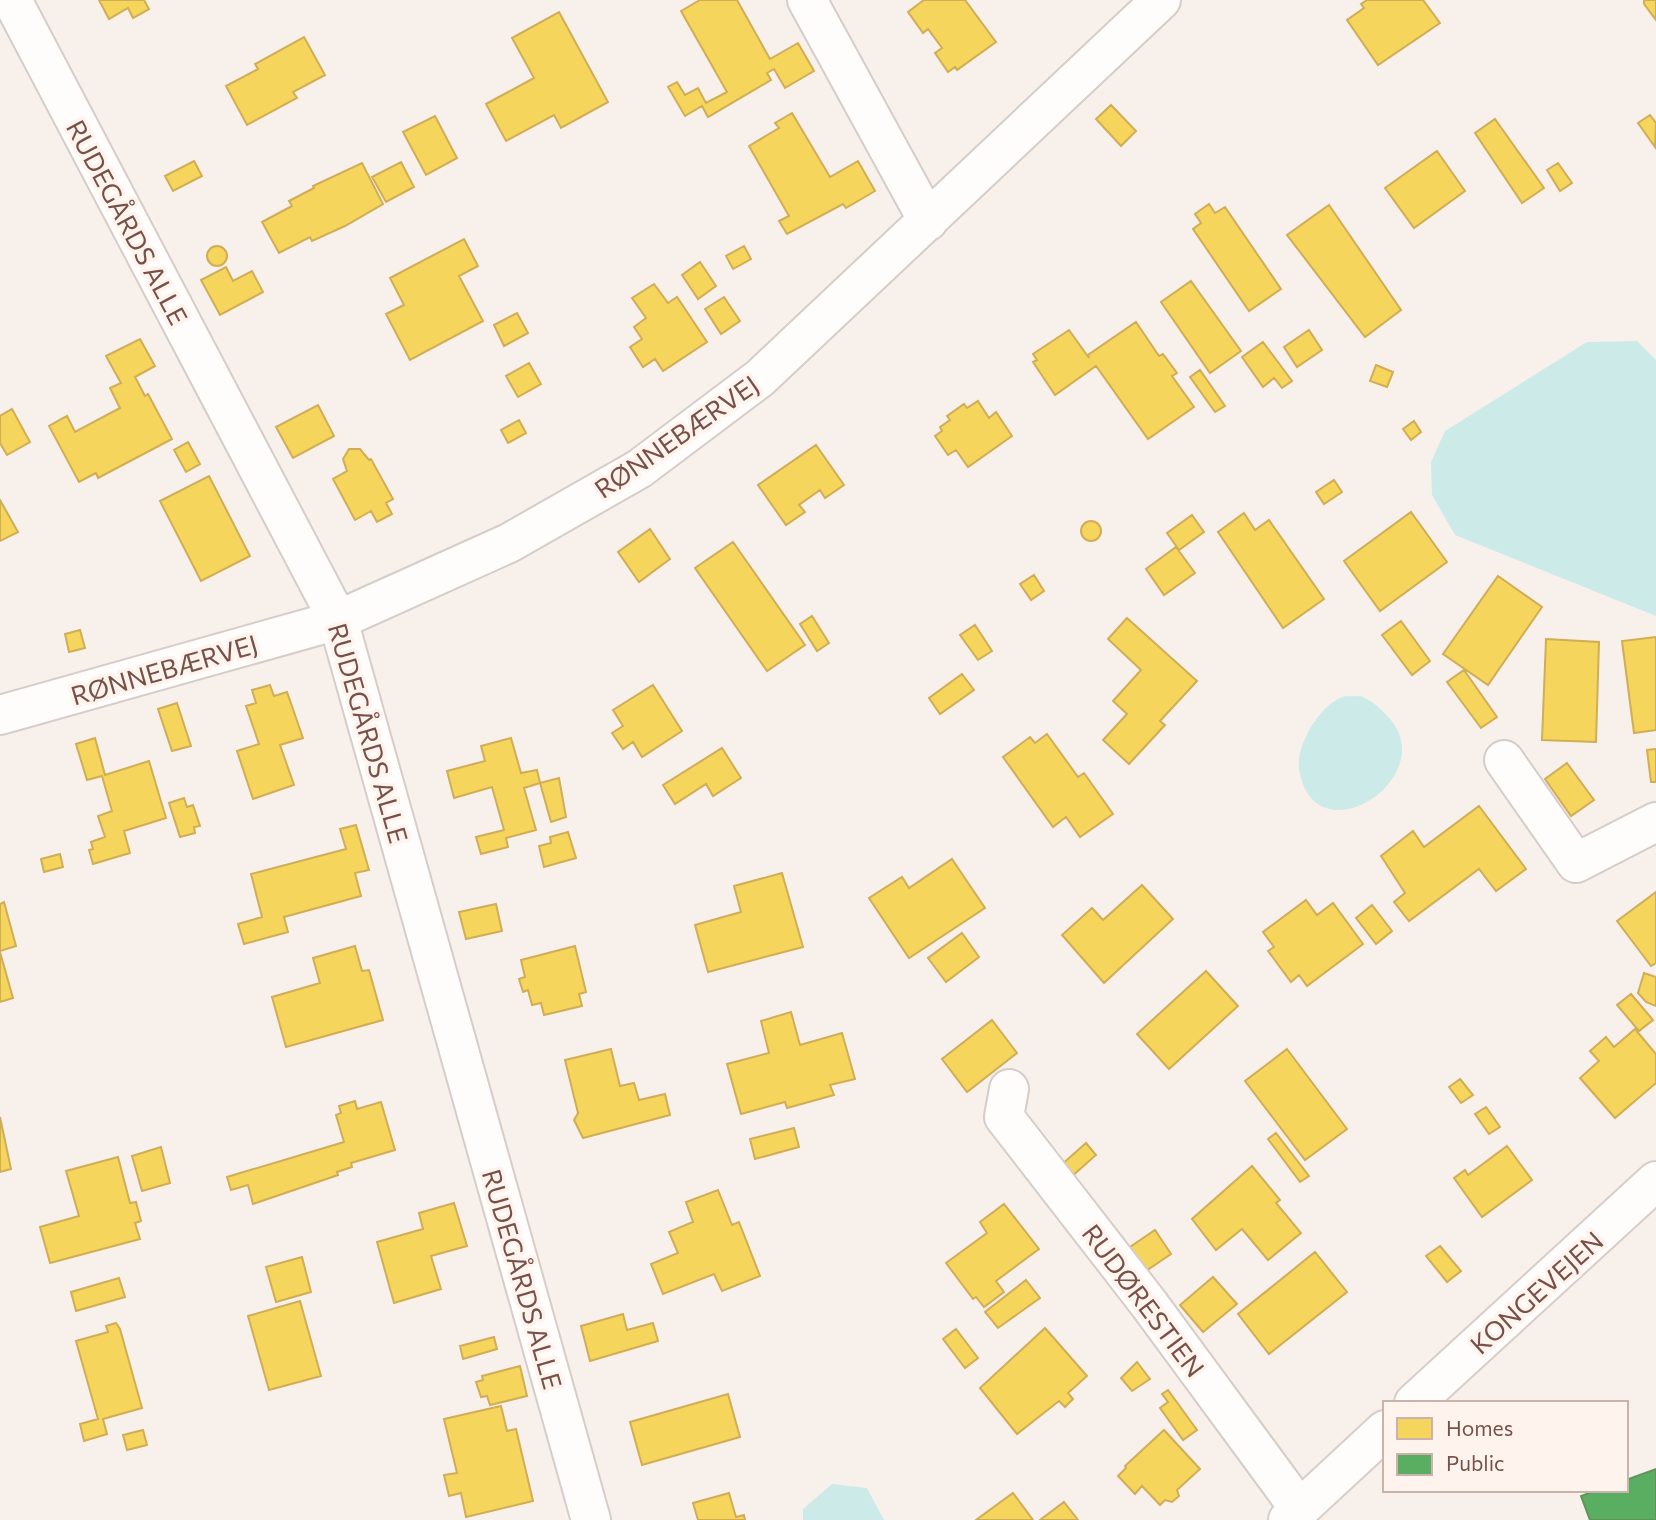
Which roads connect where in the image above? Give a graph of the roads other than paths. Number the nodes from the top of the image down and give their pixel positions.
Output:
1 (12, 0) edge
2 (807, 0) edge
3 (1161, 0) edge
4 (928, 221) junction
5 (338, 620) junction
6 (0, 715) edge
7 (1504, 760) dead end
8 (1656, 822) edge
9 (1009, 1089) dead end
10 (1656, 1181) edge
11 (1416, 1401) edge
12 (1383, 1432) edge
13 (1293, 1514) edge
14 (591, 1520) edge

1 - 5 street, RUDEGÅRDS ALLE
2 - 4 street
3 - 4 street, RØNNEBÆRVEJ
4 - 5 street, RØNNEBÆRVEJ
5 - 6 street, RØNNEBÆRVEJ
5 - 14 street, RUDEGÅRDS ALLE
7 - 8 street
9 - 13 street, RUDØRESTIEN
10 - 11 street, KONGEVEJEN
12 - 13 street

